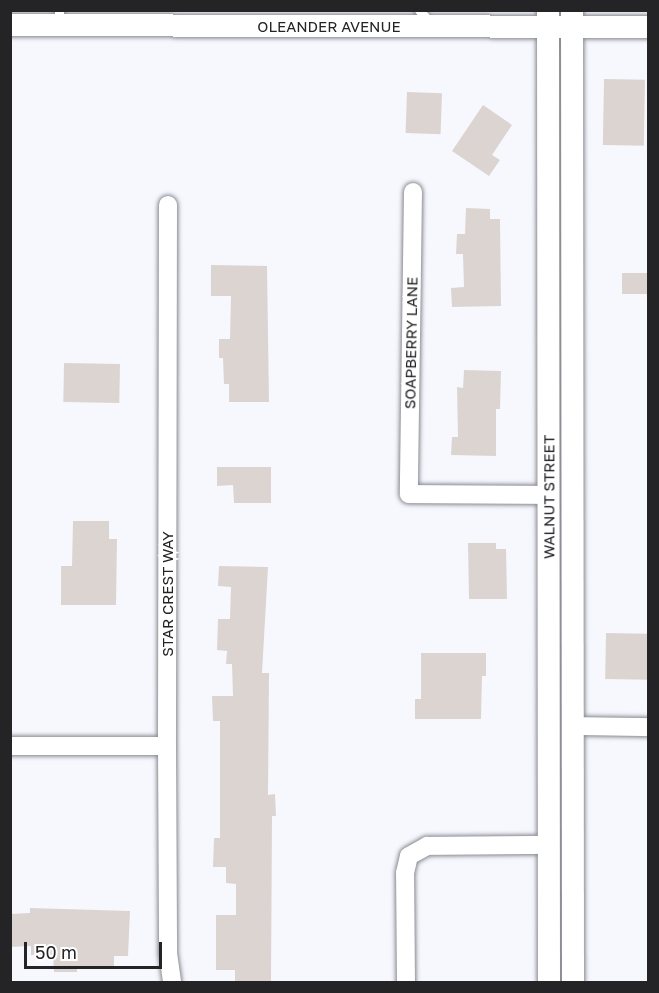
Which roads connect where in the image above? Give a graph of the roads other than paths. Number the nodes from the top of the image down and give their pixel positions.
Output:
1 (59, 18) edge
2 (427, 18) edge
3 (548, 19) edge
4 (572, 19) edge
5 (10, 25) edge
6 (648, 27) edge
7 (413, 192) dead end
8 (168, 205) dead end
9 (549, 495) junction
10 (574, 726) junction
11 (648, 727) edge
12 (10, 746) edge
13 (167, 746) junction
14 (549, 845) junction
15 (171, 982) edge
16 (406, 982) edge
17 (549, 982) edge
18 (573, 982) edge

1 - 2 street, OLEANDER AVENUE
1 - 5 street, OLEANDER AVENUE
2 - 3 street, OLEANDER AVENUE
3 - 4 street, OLEANDER AVENUE
3 - 9 street, WALNUT STREET
4 - 6 street, OLEANDER AVENUE
4 - 10 street, WALNUT STREET
7 - 9 street, SOAPBERRY LANE
8 - 13 street, STAR CREST WAY
9 - 14 street, WALNUT STREET
10 - 11 street
10 - 18 street, WALNUT STREET
12 - 13 street
13 - 15 street, STAR CREST WAY
14 - 16 street
14 - 17 street, WALNUT STREET

